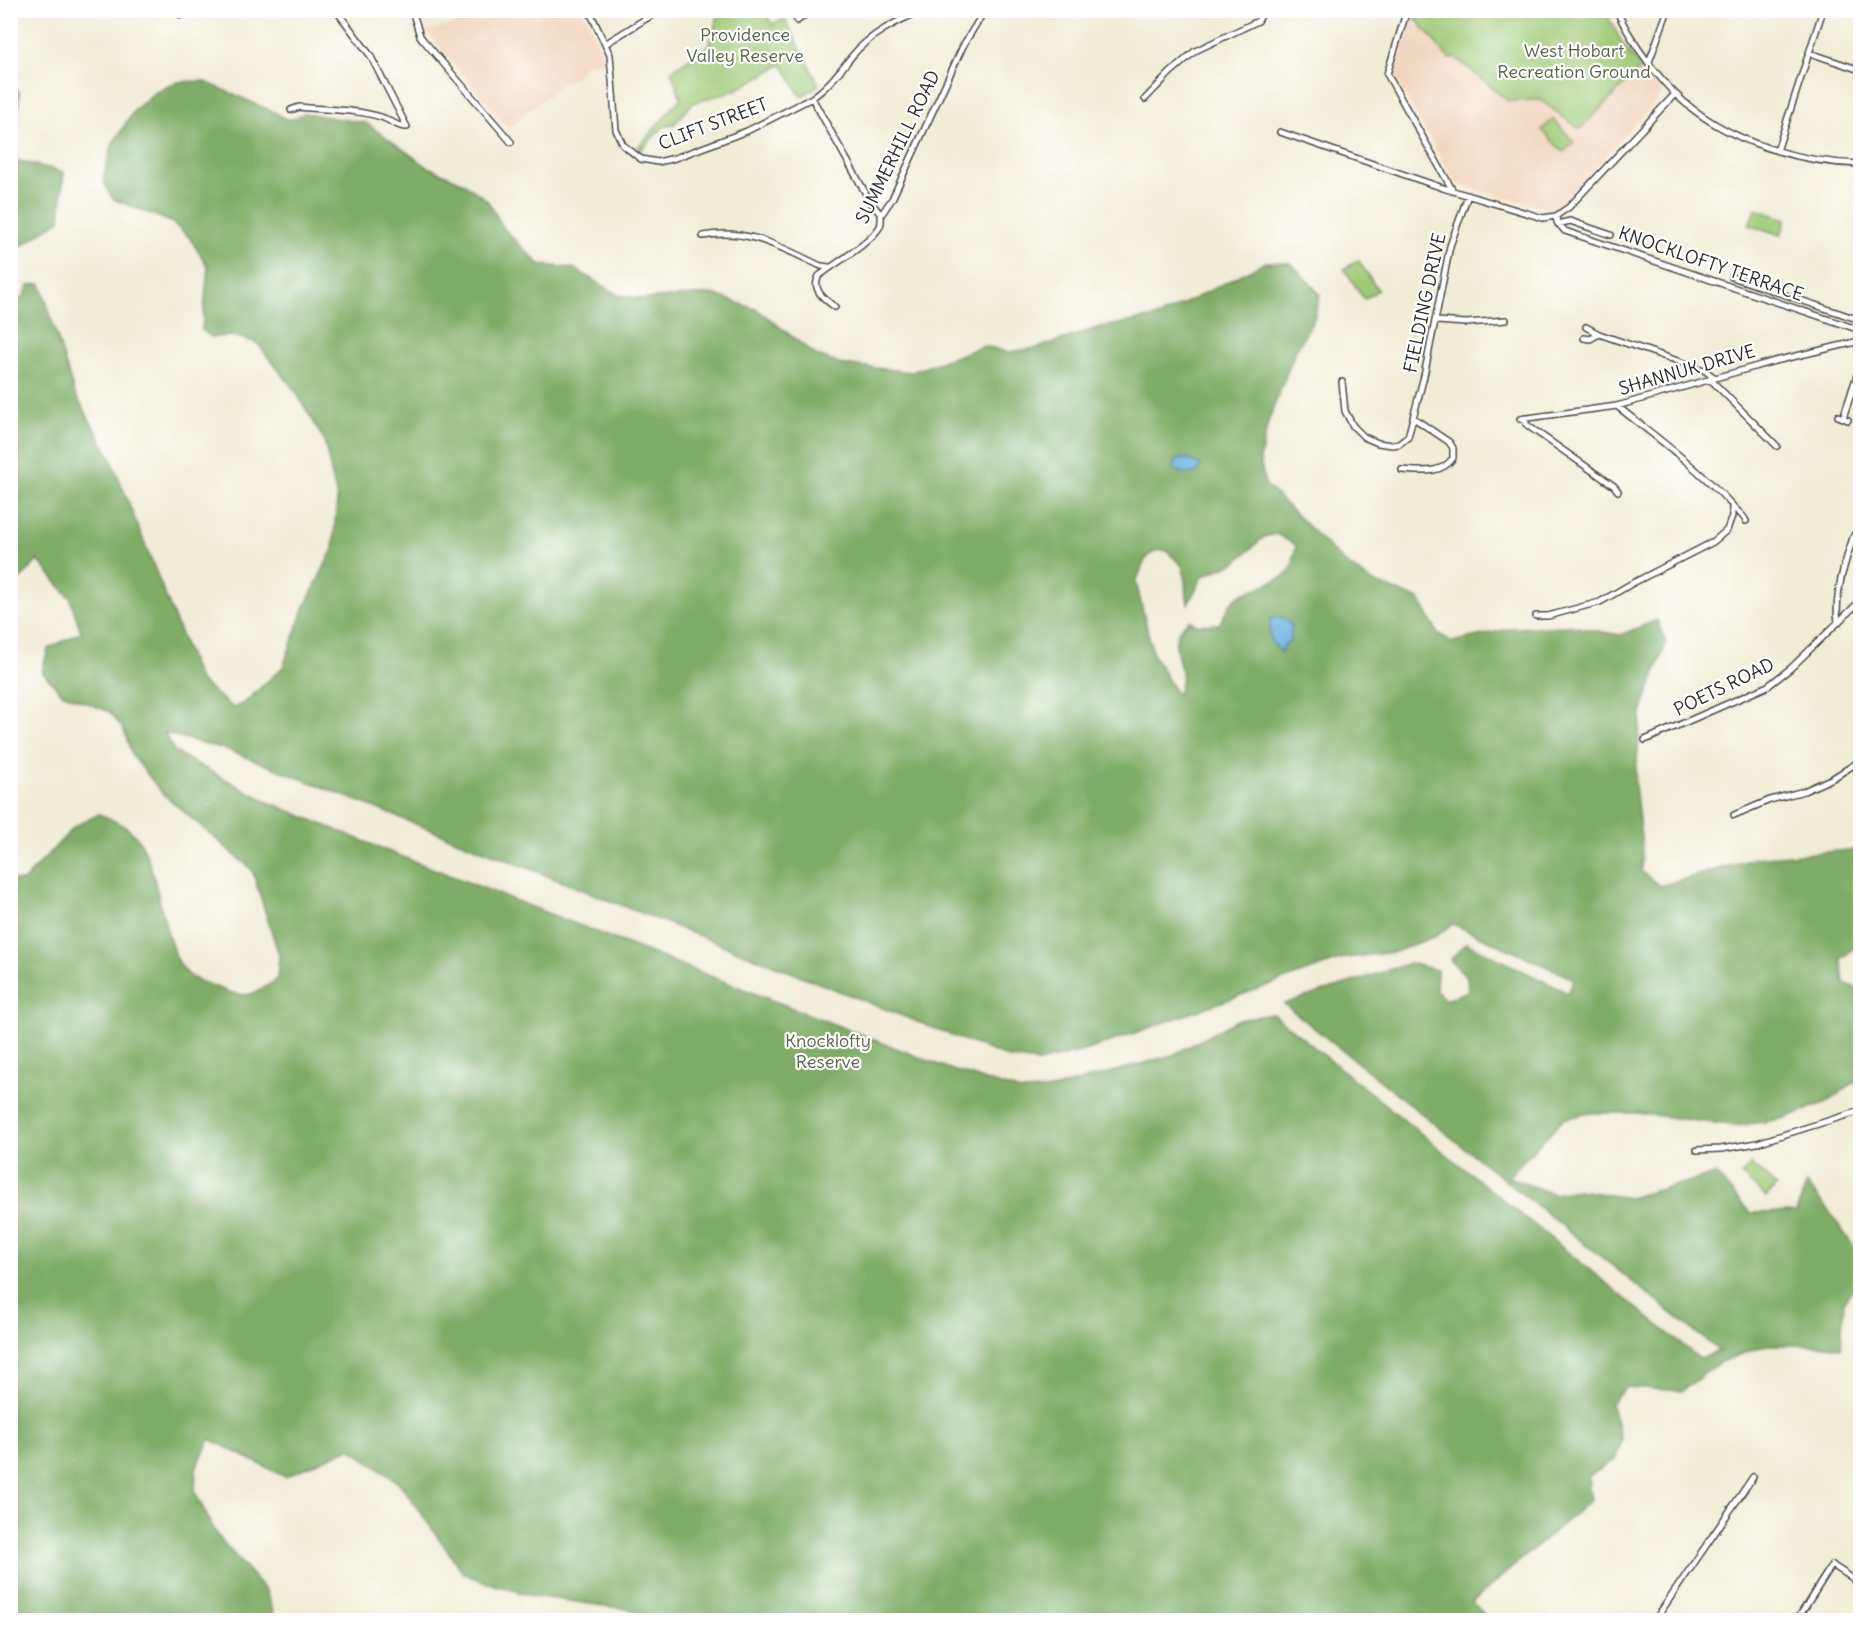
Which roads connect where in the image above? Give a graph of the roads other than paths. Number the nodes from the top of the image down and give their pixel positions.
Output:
1 (336, 10) edge
2 (412, 10) edge
3 (589, 10) edge
4 (660, 10) edge
5 (812, 10) edge
6 (923, 10) edge
7 (985, 10) edge
8 (1264, 10) edge
9 (1407, 10) edge
10 (1616, 10) edge
11 (1668, 10) edge
12 (1823, 10) edge
13 (797, 21) dead end
14 (605, 44) junction
15 (1810, 53) junction
16 (1648, 62) junction
17 (1860, 70) edge
18 (1675, 93) junction
19 (812, 98) junction
20 (1145, 99) dead end
21 (291, 110) dead end
22 (1280, 132) dead end
23 (511, 142) dead end
24 (1777, 151) junction
25 (1860, 164) edge
26 (1453, 191) junction
27 (1468, 195) junction
28 (881, 215) junction
29 (1556, 216) junction
30 (1558, 224) junction
31 (1611, 235) dead end
32 (703, 236) dead end
33 (830, 267) junction
34 (1732, 277) dead end
35 (835, 307) dead end
36 (1506, 320) dead end
37 (1860, 320) edge
38 (1437, 321) junction
39 (1587, 327) dead end
40 (1857, 329) dead end
41 (1599, 334) junction
42 (1584, 338) dead end
43 (1860, 341) edge
44 (1713, 379) junction
45 (1342, 382) dead end
46 (1617, 406) junction
47 (1843, 418) dead end
48 (1414, 419) junction
49 (1777, 446) dead end
50 (1401, 470) dead end
51 (1618, 491) dead end
52 (1732, 506) junction
53 (1746, 521) dead end
54 (1854, 535) dead end
55 (1860, 601) edge
56 (1536, 616) dead end
57 (1838, 623) junction
58 (1645, 740) dead end
59 (1860, 761) edge
60 (1734, 815) dead end
61 (1860, 1111) edge
62 (1697, 1150) dead end
63 (1753, 1477) dead end
64 (1860, 1583) edge
65 (1655, 1620) edge
66 (1797, 1620) edge

1 - 21 street
2 - 23 street
3 - 14 street, CLIFT STREET
4 - 14 street
5 - 13 street
6 - 19 street
7 - 28 street, SUMMERHILL ROAD
8 - 20 street
9 - 26 street
10 - 16 street
11 - 16 street
12 - 15 street
14 - 19 street, CLIFT STREET
15 - 17 street
15 - 24 street
16 - 18 street
18 - 24 street
18 - 29 street
19 - 28 street
22 - 26 street
24 - 25 street
26 - 27 street
27 - 29 street
27 - 38 street, FIELDING DRIVE
28 - 33 street, SUMMERHILL ROAD
29 - 30 street
30 - 31 street, KNOCKLOFTY TERRACE
30 - 40 street, KNOCKLOFTY TERRACE
32 - 33 street
33 - 35 street, SUMMERHILL ROAD
34 - 37 street, KNOCKLOFTY TERRACE
36 - 38 street
38 - 48 street, FIELDING DRIVE
39 - 41 street
41 - 42 street
41 - 44 street
43 - 44 street, SHANNUK DRIVE
43 - 47 street
44 - 46 street, SHANNUK DRIVE
44 - 49 street
45 - 48 street, FIELDING DRIVE
46 - 51 street, SHANNUK DRIVE
46 - 52 street
48 - 50 street
52 - 53 street
52 - 56 street
54 - 57 street
55 - 57 street, POETS ROAD
57 - 58 street, POETS ROAD
59 - 60 street
61 - 62 street
63 - 65 street
64 - 66 street

